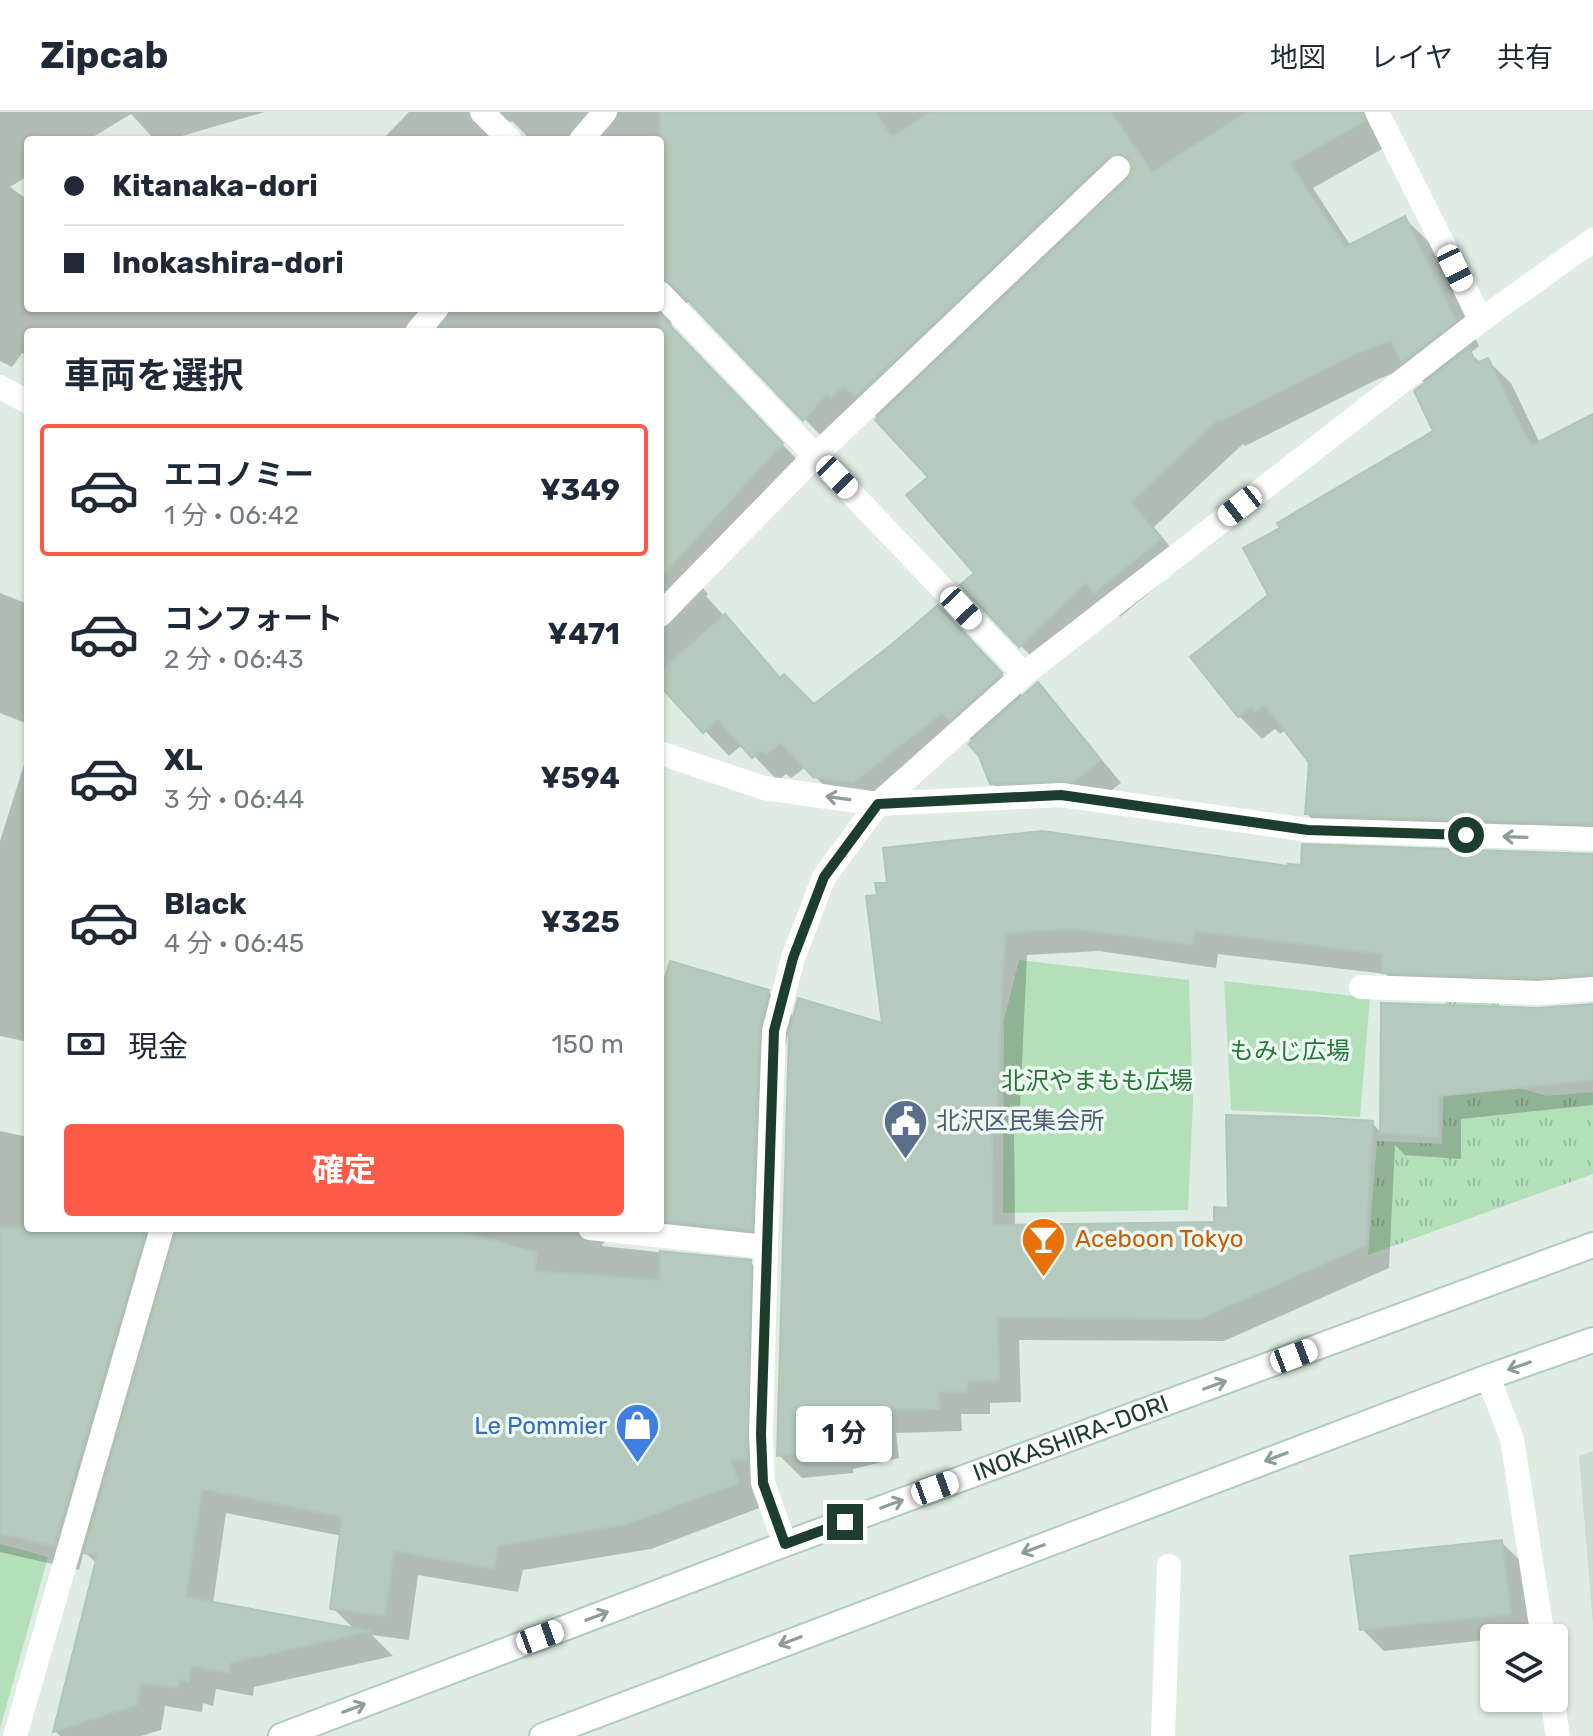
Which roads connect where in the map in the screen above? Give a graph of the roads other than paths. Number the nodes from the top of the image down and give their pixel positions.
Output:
1 (482, 112) edge
2 (605, 112) edge
3 (1377, 112) edge
4 (506, 136) edge
5 (584, 136) edge
6 (1118, 168) dead end
7 (1593, 240) edge
8 (664, 297) edge
9 (434, 312) edge
10 (1481, 320) junction
11 (420, 328) edge
12 (0, 387) edge
13 (24, 400) edge
14 (816, 455) junction
15 (664, 611) edge
16 (1024, 674) junction
17 (664, 754) edge
18 (878, 804) junction
19 (1593, 839) edge
20 (1361, 987) dead end
21 (1593, 989) edge
22 (161, 1232) edge
23 (627, 1232) edge
24 (1593, 1245) edge
25 (766, 1247) junction
26 (1593, 1340) edge
27 (1488, 1377) junction
28 (785, 1544) junction
29 (1169, 1566) dead end
30 (1541, 1624) edge
31 (1554, 1712) edge
32 (15, 1736) edge
33 (281, 1736) edge
34 (542, 1736) edge
35 (1163, 1736) edge
36 (1558, 1736) edge

1 - 4 street
2 - 5 street
3 - 10 street
6 - 14 street
7 - 10 street
8 - 14 street
9 - 11 street
10 - 16 street
12 - 13 street
14 - 15 street
14 - 16 street
16 - 18 street
18 -> 17 street
19 -> 18 street
18 - 25 street
20 - 21 street
22 - 32 street
23 - 25 street
28 -> 24 street, INOKASHIRA-DORI
25 - 28 street
26 -> 27 street
27 - 30 street
27 -> 34 street
33 -> 28 street, INOKASHIRA-DORI
29 - 35 street
31 - 36 street

